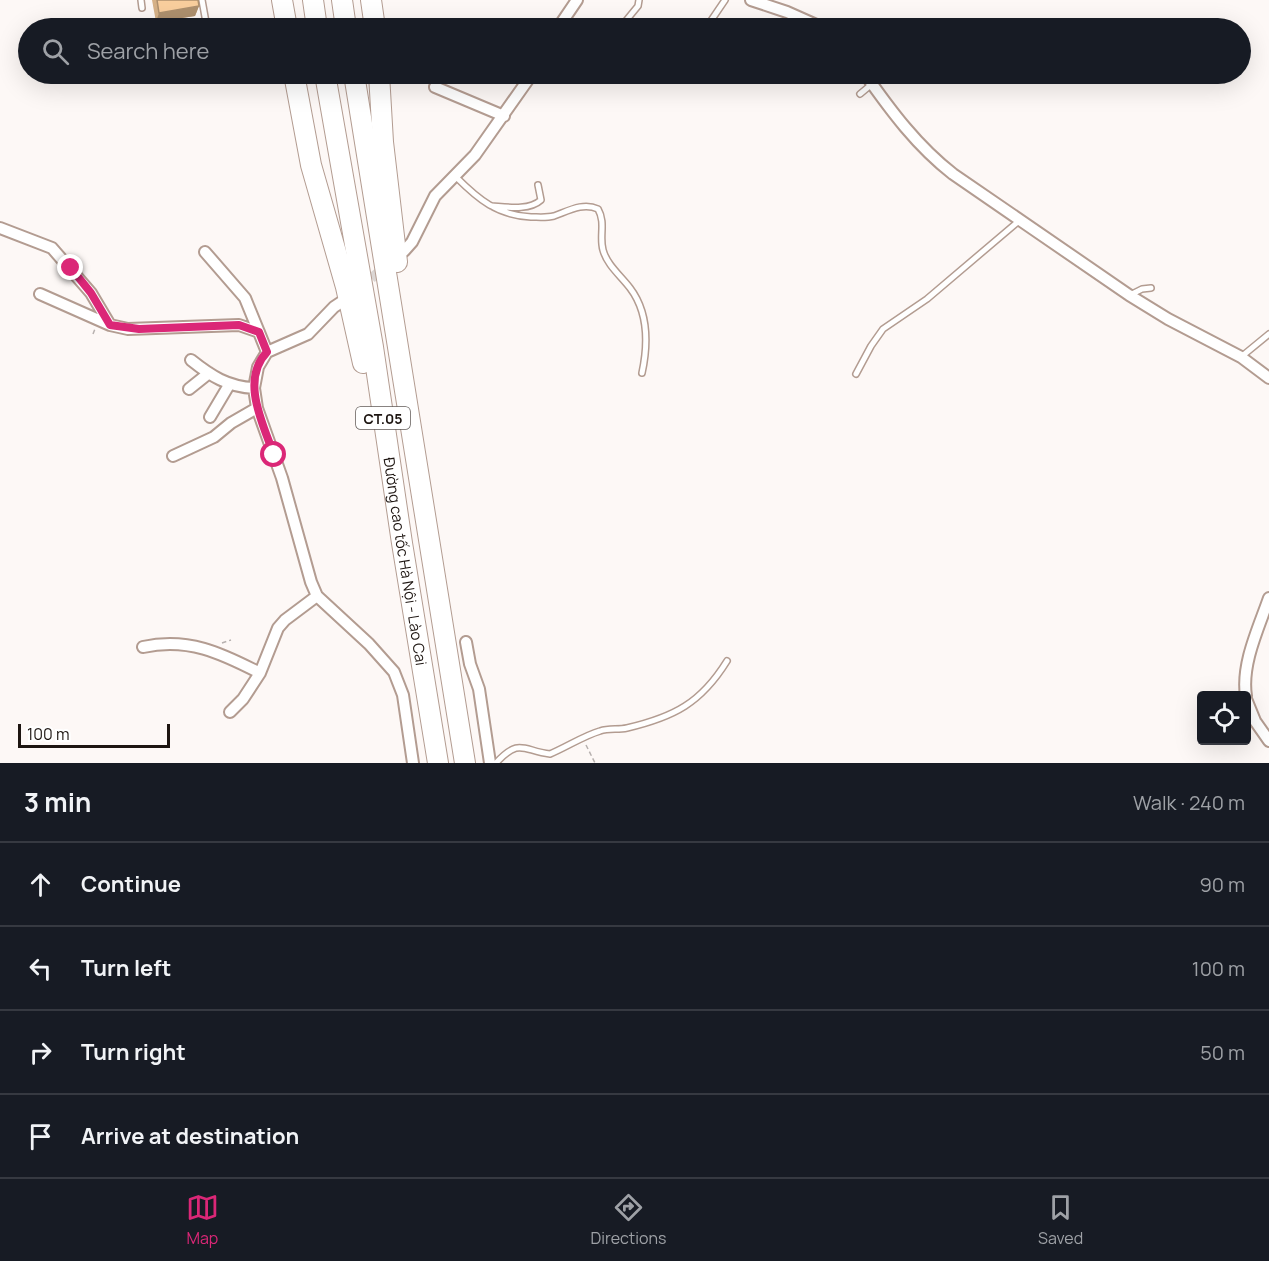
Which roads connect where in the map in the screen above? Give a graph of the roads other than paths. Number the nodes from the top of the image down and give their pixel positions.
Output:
1 (141, 0) edge
2 (202, 0) edge
3 (282, 0) edge
4 (313, 0) edge
5 (342, 0) edge
6 (372, 0) edge
7 (577, 0) edge
8 (639, 0) edge
9 (725, 0) edge
10 (751, 0) edge
11 (142, 8) dead end
12 (205, 18) edge
13 (285, 18) edge
14 (316, 18) edge
15 (345, 18) edge
16 (374, 18) edge
17 (565, 18) edge
18 (628, 18) edge
19 (713, 18) edge
20 (801, 18) edge
21 (293, 84) edge
22 (327, 84) edge
23 (356, 84) edge
24 (380, 84) edge
25 (525, 84) edge
26 (872, 84) joint
27 (435, 87) dead end
28 (860, 94) dead end
29 (504, 116) junction
30 (456, 177) junction
31 (538, 185) dead end
32 (490, 205) junction
33 (1020, 220) junction
34 (0, 228) edge
35 (404, 251) dead end
36 (205, 252) dead end
37 (1151, 288) dead end
38 (40, 294) dead end
39 (1129, 295) junction
40 (343, 301) dead end
41 (110, 325) junction
42 (259, 332) junction
43 (1269, 334) edge
44 (267, 352) junction
45 (1241, 357) junction
46 (191, 360) dead end
47 (209, 373) junction
48 (642, 373) dead end
49 (856, 374) dead end
50 (1269, 378) edge
51 (229, 385) junction
52 (254, 388) junction
53 (189, 389) dead end
54 (257, 408) junction
55 (408, 409) junction
56 (210, 417) dead end
57 (173, 456) dead end
58 (402, 543) junction
59 (317, 596) junction
60 (1269, 598) edge
61 (1265, 622) edge
62 (466, 642) dead end
63 (143, 647) dead end
64 (727, 661) dead end
65 (260, 673) junction
66 (1246, 691) edge
67 (1251, 710) edge
68 (230, 712) dead end
69 (1269, 741) edge
70 (413, 763) edge
71 (438, 763) edge
72 (465, 763) edge
73 (490, 763) edge
74 (496, 763) edge

1 - 11 lane
2 - 12 lane
3 - 13 highway
4 - 14 highway
5 - 15 highway
6 - 16 highway
7 - 17 street
8 - 18 lane
9 - 19 lane
10 - 20 street
21 - 58 highway
22 - 58 highway, Đường cao tốc Hà Nội - Lào Cai / CT.05
23 - 55 highway, Đường cao tốc Hà Nội - Lào Cai / CT.05
24 - 55 highway
25 - 29 street
26 - 28 lane
26 - 33 street
27 - 29 street
29 - 30 street
30 - 32 lane
30 - 35 street
31 - 32 lane
32 - 48 lane
33 - 39 street
33 - 49 lane
34 - 41 street
36 - 42 street
37 - 39 lane
38 - 41 street
39 - 45 street
40 - 44 street
41 - 42 street
42 - 44 street
43 - 45 lane
44 - 52 street
45 - 50 street
46 - 47 street
47 - 51 street
47 - 53 street
51 - 52 street
51 - 56 street
52 - 54 street
54 - 57 street
54 - 59 street
55 - 72 highway, Đường cao tốc Hà Nội - Lào Cai / CT.05
58 - 71 highway, Đường cao tốc Hà Nội - Lào Cai / CT.05
59 - 65 street
59 - 70 street
60 - 61 street
61 - 66 street
62 - 73 street
63 - 65 street
64 - 74 lane
65 - 68 street
67 - 69 street

